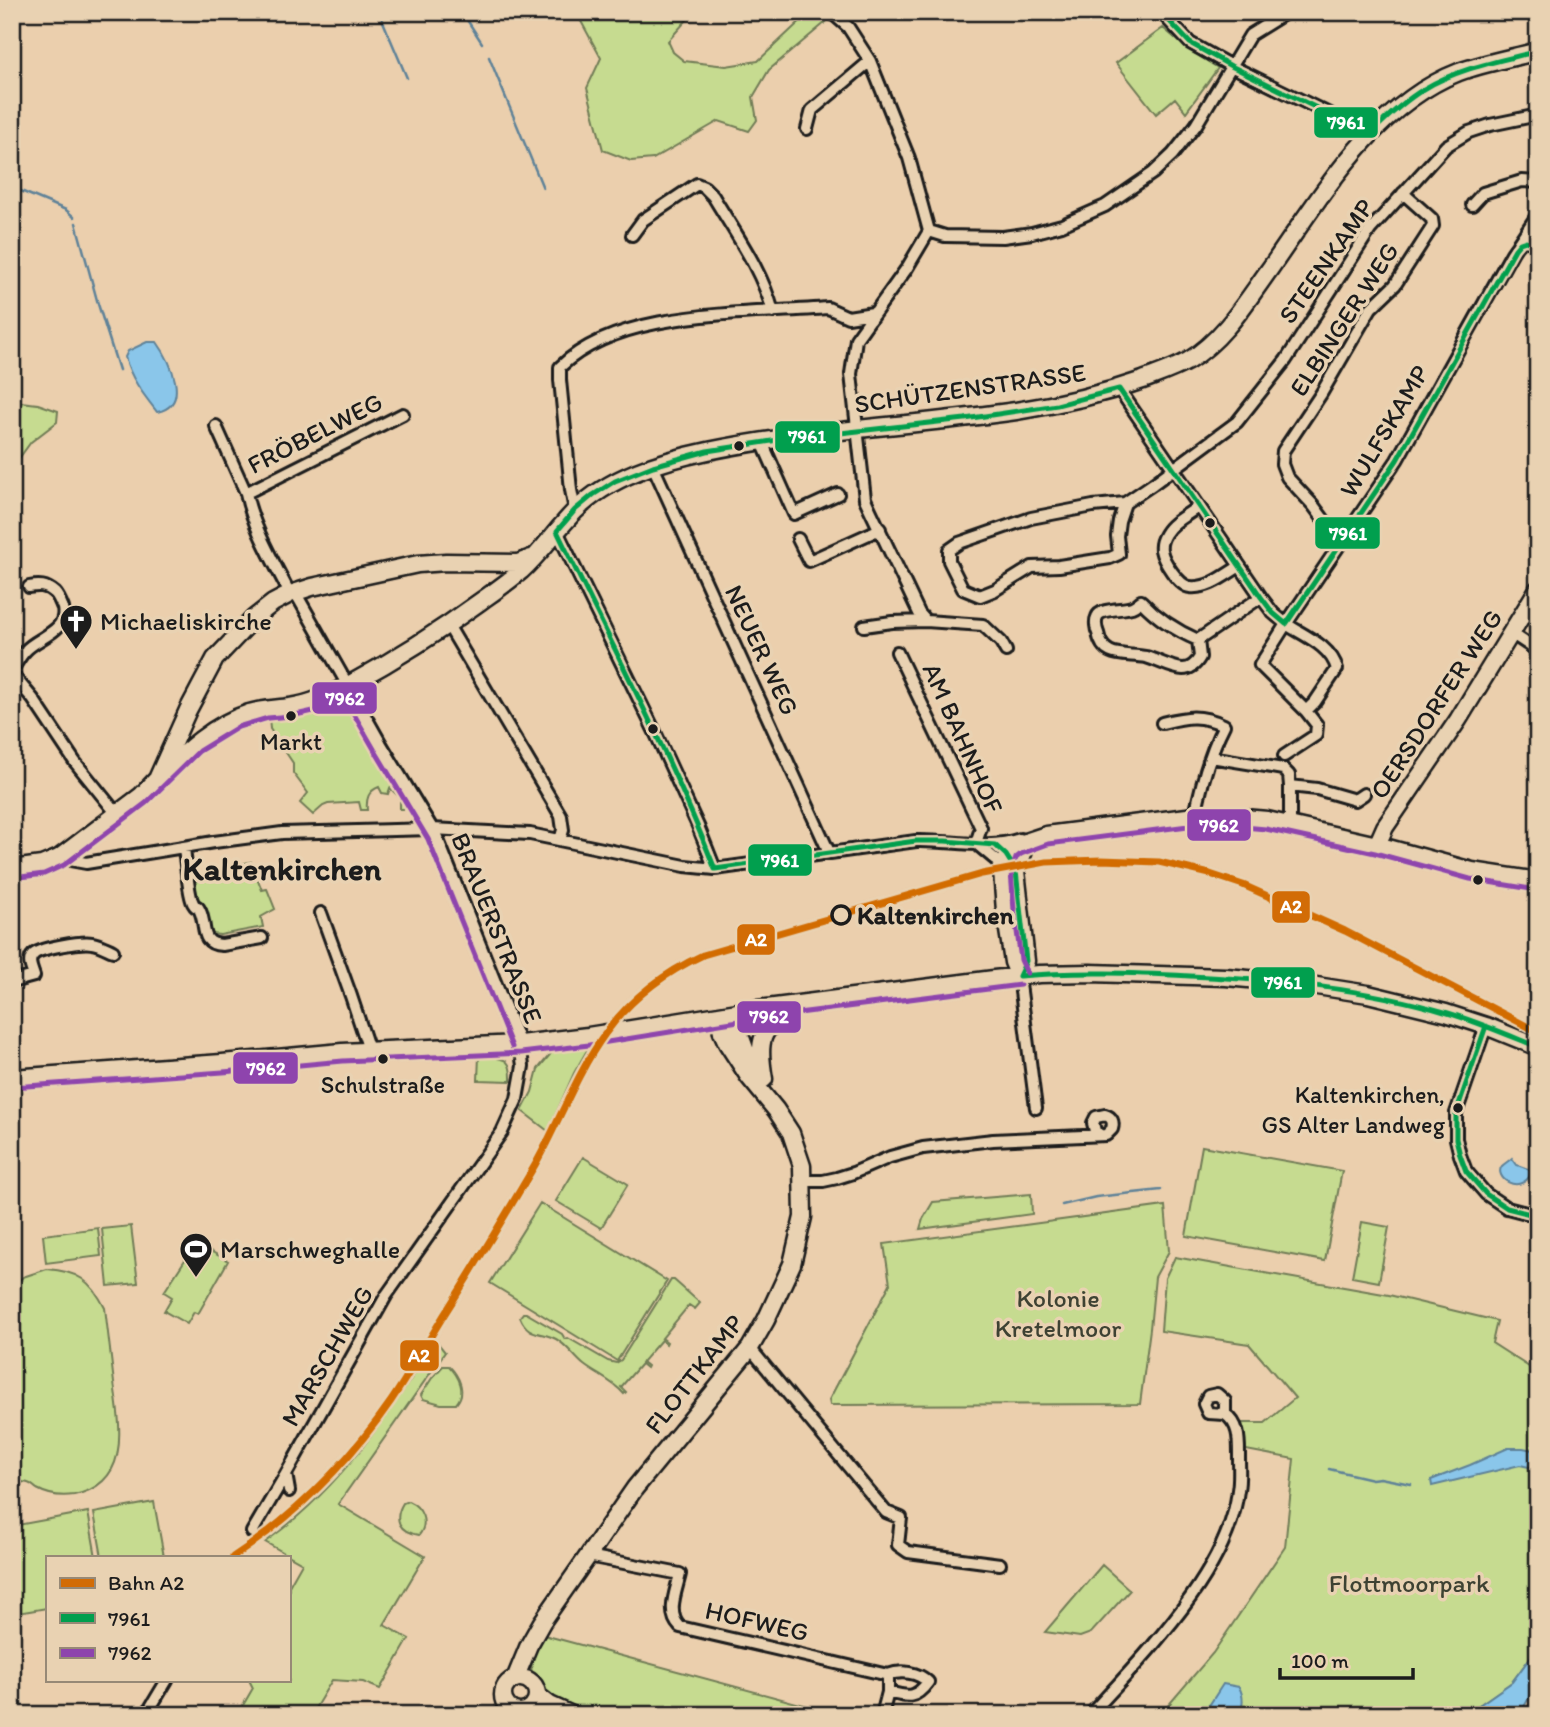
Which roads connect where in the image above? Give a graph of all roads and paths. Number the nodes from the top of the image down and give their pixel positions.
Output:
1 (831, 12) edge
2 (1161, 12) edge
3 (1287, 12) edge
4 (1538, 51) edge
5 (870, 61) junction
6 (1231, 66) junction
7 (1538, 116) edge
8 (807, 128) dead end
9 (1370, 134) junction
10 (1538, 182) edge
11 (1403, 193) junction
12 (1472, 205) dead end
13 (1538, 214) edge
14 (929, 231) junction
15 (632, 235) dead end
16 (1518, 243) junction
17 (1538, 246) edge
18 (772, 312) junction
19 (873, 313) junction
20 (848, 317) junction
21 (856, 338) junction
22 (1119, 388) junction
23 (403, 414) dead end
24 (216, 426) dead end
25 (858, 430) junction
26 (762, 442) junction
27 (653, 466) junction
28 (1174, 469) junction
29 (246, 493) junction
30 (838, 494) dead end
31 (1125, 503) junction
32 (1198, 507) junction
33 (575, 510) junction
34 (880, 529) junction
35 (557, 531) junction
36 (798, 538) dead end
37 (1341, 543) junction
38 (1240, 566) junction
39 (508, 571) junction
40 (29, 587) dead end
41 (1538, 589) edge
42 (293, 593) junction
43 (1261, 597) junction
44 (926, 621) junction
45 (1286, 624) junction
46 (448, 625) junction
47 (864, 626) dead end
48 (1511, 633) junction
49 (1198, 640) junction
50 (1006, 651) dead end
51 (1538, 651) edge
52 (897, 652) dead end
53 (12, 672) edge
54 (348, 685) junction
55 (1306, 711) junction
56 (1162, 723) dead end
57 (178, 730) junction
58 (200, 740) junction
59 (1284, 756) dead end
60 (1211, 757) junction
61 (157, 779) junction
62 (1290, 786) junction
63 (1364, 794) dead end
64 (117, 814) junction
65 (1195, 816) junction
66 (1290, 825) junction
67 (432, 829) junction
68 (560, 840) junction
69 (976, 844) junction
70 (1377, 845) junction
71 (184, 847) junction
72 (991, 848) junction
73 (830, 852) junction
74 (1013, 856) junction
75 (59, 858) junction
76 (12, 869) edge
77 (715, 869) junction
78 (1538, 881) edge
79 (321, 914) dead end
80 (262, 938) dead end
81 (113, 951) dead end
82 (1018, 976) junction
83 (12, 982) edge
84 (794, 1004) junction
85 (725, 1014) junction
86 (1486, 1026) junction
87 (520, 1044) junction
88 (1538, 1047) edge
89 (369, 1050) junction
90 (12, 1078) edge
91 (772, 1103) junction
92 (1036, 1108) dead end
93 (1100, 1135) dead end
94 (804, 1181) junction
95 (1538, 1216) edge
96 (750, 1348) junction
97 (1225, 1414) dead end
98 (286, 1474) junction
99 (289, 1491) dead end
100 (252, 1532) dead end
101 (588, 1556) junction
102 (1000, 1564) dead end
103 (888, 1675) junction
104 (166, 1682) edge
105 (888, 1692) junction
106 (522, 1701) edge
107 (146, 1715) edge
108 (556, 1715) edge
109 (572, 1715) edge
110 (882, 1715) edge
111 (1090, 1715) edge

1 - 5 street
2 - 6 street
3 - 6 street
4 - 9 main road, SCHÜTZENSTRASSE
5 - 8 street
5 - 14 street
6 - 9 street
6 - 14 street
7 - 11 street, STEENKAMP
9 - 22 main road, SCHÜTZENSTRASSE
10 - 12 street
11 - 28 street, STEENKAMP
11 - 37 street, ELBINGER WEG
13 - 16 street, WULFSKAMP
14 - 19 street
15 - 18 street
16 - 17 street
16 - 37 street, WULFSKAMP
18 - 20 street
18 - 33 street
19 - 20 street
19 - 21 street
20 - 21 street
21 - 25 street
22 - 25 main road, SCHÜTZENSTRASSE
22 - 28 street
23 - 29 street, FRÖBELWEG
24 - 29 street, BRAUERSTRASSE
25 - 26 main road, SCHÜTZENSTRASSE
25 - 34 street
26 - 27 main road, SCHÜTZENSTRASSE
26 - 30 street
27 - 33 main road, SCHÜTZENSTRASSE
27 - 73 street, NEUER WEG
28 - 31 street, STEENKAMP
28 - 32 street
29 - 42 street, BRAUERSTRASSE
31 - 31 street
32 - 38 street
32 - 38 street
33 - 35 main road, SCHÜTZENSTRASSE
34 - 36 street
34 - 44 street
35 - 39 main road, SCHÜTZENSTRASSE
35 - 77 street
37 - 45 street, WULFSKAMP
38 - 43 street
39 - 42 main road
39 - 46 main road
40 - 53 street
41 - 48 main road, OERSDORFER WEG
42 - 54 street, BRAUERSTRASSE
42 - 57 main road
43 - 45 street
43 - 49 street
44 - 47 street
44 - 50 street
45 - 55 street, WULFSKAMP
45 - 55 street
46 - 54 main road
46 - 68 street
48 - 51 street
48 - 70 main road, OERSDORFER WEG
49 - 49 street
52 - 69 street, AM BAHNHOF
53 - 64 street
54 - 58 main road
54 - 67 street, BRAUERSTRASSE
55 - 59 street
56 - 60 street
57 - 58 main road
57 - 61 main road
58 - 61 main road
60 - 62 street
60 - 65 street
61 - 64 main road
62 - 63 street
62 - 66 street
64 - 75 main road
65 - 66 main road, AM BAHNHOF
65 - 74 main road, AM BAHNHOF
66 - 70 main road, AM BAHNHOF
67 - 68 street, AM BAHNHOF
67 - 71 street, AM BAHNHOF
67 - 87 street, BRAUERSTRASSE
68 - 77 street, AM BAHNHOF
69 - 72 street, AM BAHNHOF
69 - 73 street, AM BAHNHOF
70 - 78 main road, AM BAHNHOF
71 - 75 street, AM BAHNHOF
71 - 80 street
72 - 74 street, AM BAHNHOF
72 - 74 street, AM BAHNHOF
72 - 74 street, AM BAHNHOF
73 - 77 street, AM BAHNHOF
74 - 82 main road
75 - 76 main road
79 - 89 street
81 - 83 street
82 - 84 main road
82 - 86 main road
82 - 92 street
84 - 85 main road
84 - 91 main road
85 - 87 main road
85 - 91 main road, FLOTTKAMP
86 - 88 main road
86 - 95 street
87 - 89 main road
87 - 98 street, MARSCHWEG
89 - 90 main road
91 - 94 main road, FLOTTKAMP
93 - 94 street
94 - 96 main road, FLOTTKAMP
96 - 101 main road, FLOTTKAMP
96 - 102 street
97 - 111 street
98 - 99 street
98 - 100 street, MARSCHWEG
101 - 103 street, HOFWEG
101 - 106 main road, FLOTTKAMP
103 - 105 street
103 - 105 street, HOFWEG
104 - 107 street
105 - 110 street
106 - 108 main road
106 - 109 main road

